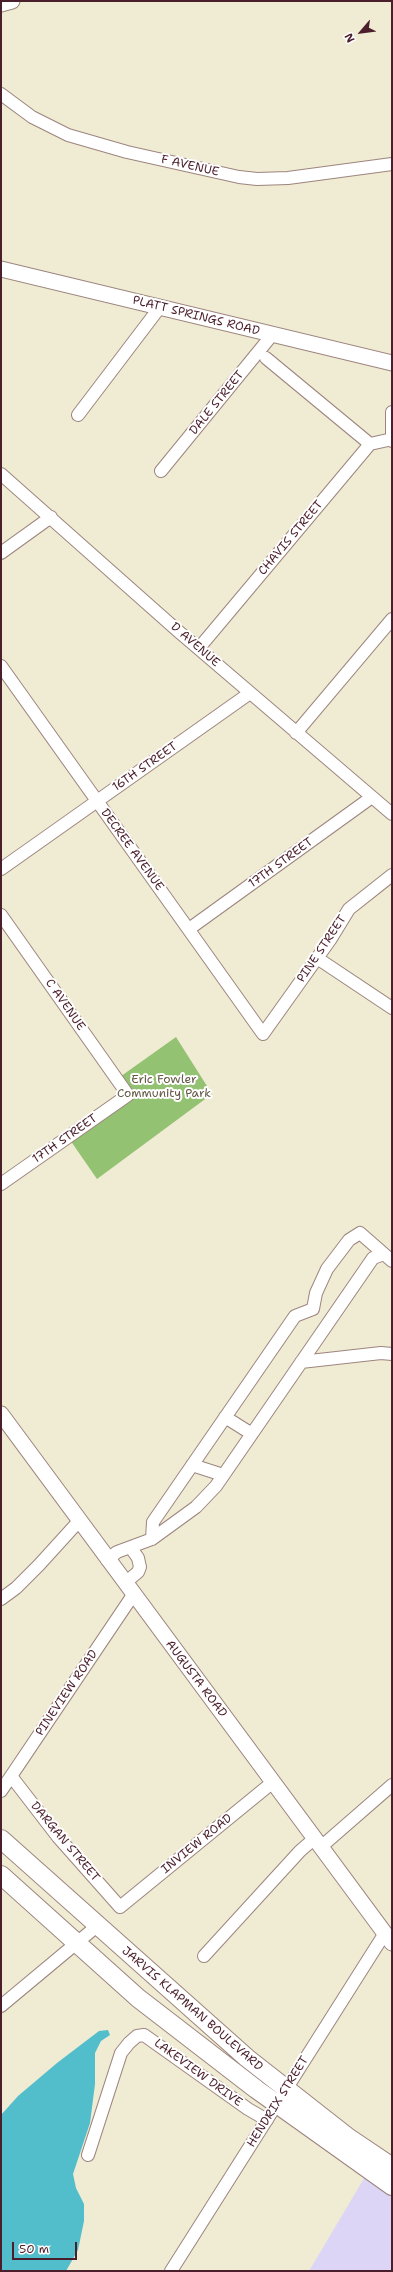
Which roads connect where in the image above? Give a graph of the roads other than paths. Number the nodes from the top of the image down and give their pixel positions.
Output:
1 (12, 1) edge
2 (1, 4) edge
3 (1, 94) edge
4 (392, 164) edge
5 (1, 269) edge
6 (160, 307) junction
7 (272, 335) junction
8 (266, 358) dead end
9 (392, 363) edge
10 (392, 412) edge
11 (78, 415) dead end
12 (392, 440) edge
13 (370, 444) junction
14 (161, 471) dead end
15 (1, 474) edge
16 (51, 517) junction
17 (1, 553) edge
18 (391, 623) edge
19 (199, 648) junction
20 (1, 666) edge
21 (250, 693) junction
22 (296, 733) junction
23 (372, 797) junction
24 (97, 801) junction
25 (392, 814) edge
26 (1, 869) edge
27 (392, 876) edge
28 (1, 915) edge
29 (189, 930) junction
30 (317, 958) junction
31 (392, 1008) edge
32 (263, 1034) joint
33 (128, 1095) joint
34 (3, 1178) edge
35 (388, 1257) edge
36 (313, 1309) junction
37 (330, 1320) junction
38 (392, 1354) edge
39 (301, 1362) junction
40 (1, 1414) edge
41 (225, 1417) junction
42 (252, 1434) junction
43 (192, 1465) junction
44 (223, 1475) junction
45 (79, 1521) junction
46 (152, 1539) junction
47 (131, 1548) junction
48 (107, 1560) junction
49 (129, 1589) junction
50 (1, 1599) edge
51 (11, 1776) junction
52 (273, 1782) junction
53 (392, 1785) edge
54 (1, 1791) edge
55 (1, 1839) edge
56 (318, 1842) junction
57 (1, 1875) edge
58 (120, 1907) joint
59 (97, 1926) junction
60 (388, 1938) edge
61 (77, 1943) junction
62 (204, 1956) dead end
63 (1, 2006) edge
64 (281, 2097) junction
65 (267, 2120) junction
66 (88, 2155) dead end
67 (392, 2167) edge
68 (392, 2186) edge
69 (172, 2271) edge

1 - 2 main road
3 - 4 street, F AVENUE
5 - 6 main road, PLATT SPRINGS ROAD
6 - 7 main road, PLATT SPRINGS ROAD
6 - 11 street
7 - 9 main road, PLATT SPRINGS ROAD
7 - 14 street, DALE STREET
8 - 13 street
10 - 12 street
12 - 13 street
13 - 19 street, CHAVIS STREET
15 - 16 street, D AVENUE
16 - 17 street
16 - 19 street, D AVENUE
18 - 22 street
19 - 21 street, D AVENUE
20 - 24 street, DECREE AVENUE
21 - 22 street, D AVENUE
21 - 24 street, 16TH STREET
22 - 23 street, D AVENUE
23 - 25 street, D AVENUE
23 - 29 street, 17TH STREET
24 - 26 street, 16TH STREET
24 - 29 street, DECREE AVENUE
27 - 30 street, PINE STREET
28 - 33 street, C AVENUE
29 - 32 street, DECREE AVENUE
30 - 31 street
30 - 32 street, PINE STREET
33 - 34 street, 17TH STREET
35 - 36 street
35 - 37 street
36 - 37 street
36 - 41 street
37 - 39 street
38 - 39 street
39 - 42 street
40 - 45 main road, AUGUSTA ROAD
41 - 42 street
41 - 43 street
42 - 44 street
43 - 44 street
43 - 46 street
44 - 46 street
45 - 48 main road, AUGUSTA ROAD
45 - 50 street
46 - 47 street
47 - 48 street
47 - 49 street, PINEVIEW ROAD
48 - 49 main road, AUGUSTA ROAD
49 - 51 street, PINEVIEW ROAD
49 - 52 main road, AUGUSTA ROAD
51 - 54 street, PINEVIEW ROAD
51 - 58 street, DARGAN STREET
52 - 56 main road, AUGUSTA ROAD
52 - 58 street, INVIEW ROAD
53 - 56 street
55 - 59 highway, JARVIS KLAPMAN BOULEVARD
56 - 60 main road, AUGUSTA ROAD
56 - 62 street
57 - 61 highway, JARVIS KLAPMAN BOULEVARD
59 - 61 street
59 - 64 highway, JARVIS KLAPMAN BOULEVARD
60 - 64 street, HENDRIX STREET
61 - 63 street
61 - 64 highway, JARVIS KLAPMAN BOULEVARD
64 - 65 street, HENDRIX STREET
64 - 67 highway, JARVIS KLAPMAN BOULEVARD
64 - 68 highway, JARVIS KLAPMAN BOULEVARD
65 - 66 street, LAKEVIEW DRIVE
65 - 69 street, HENDRIX STREET

